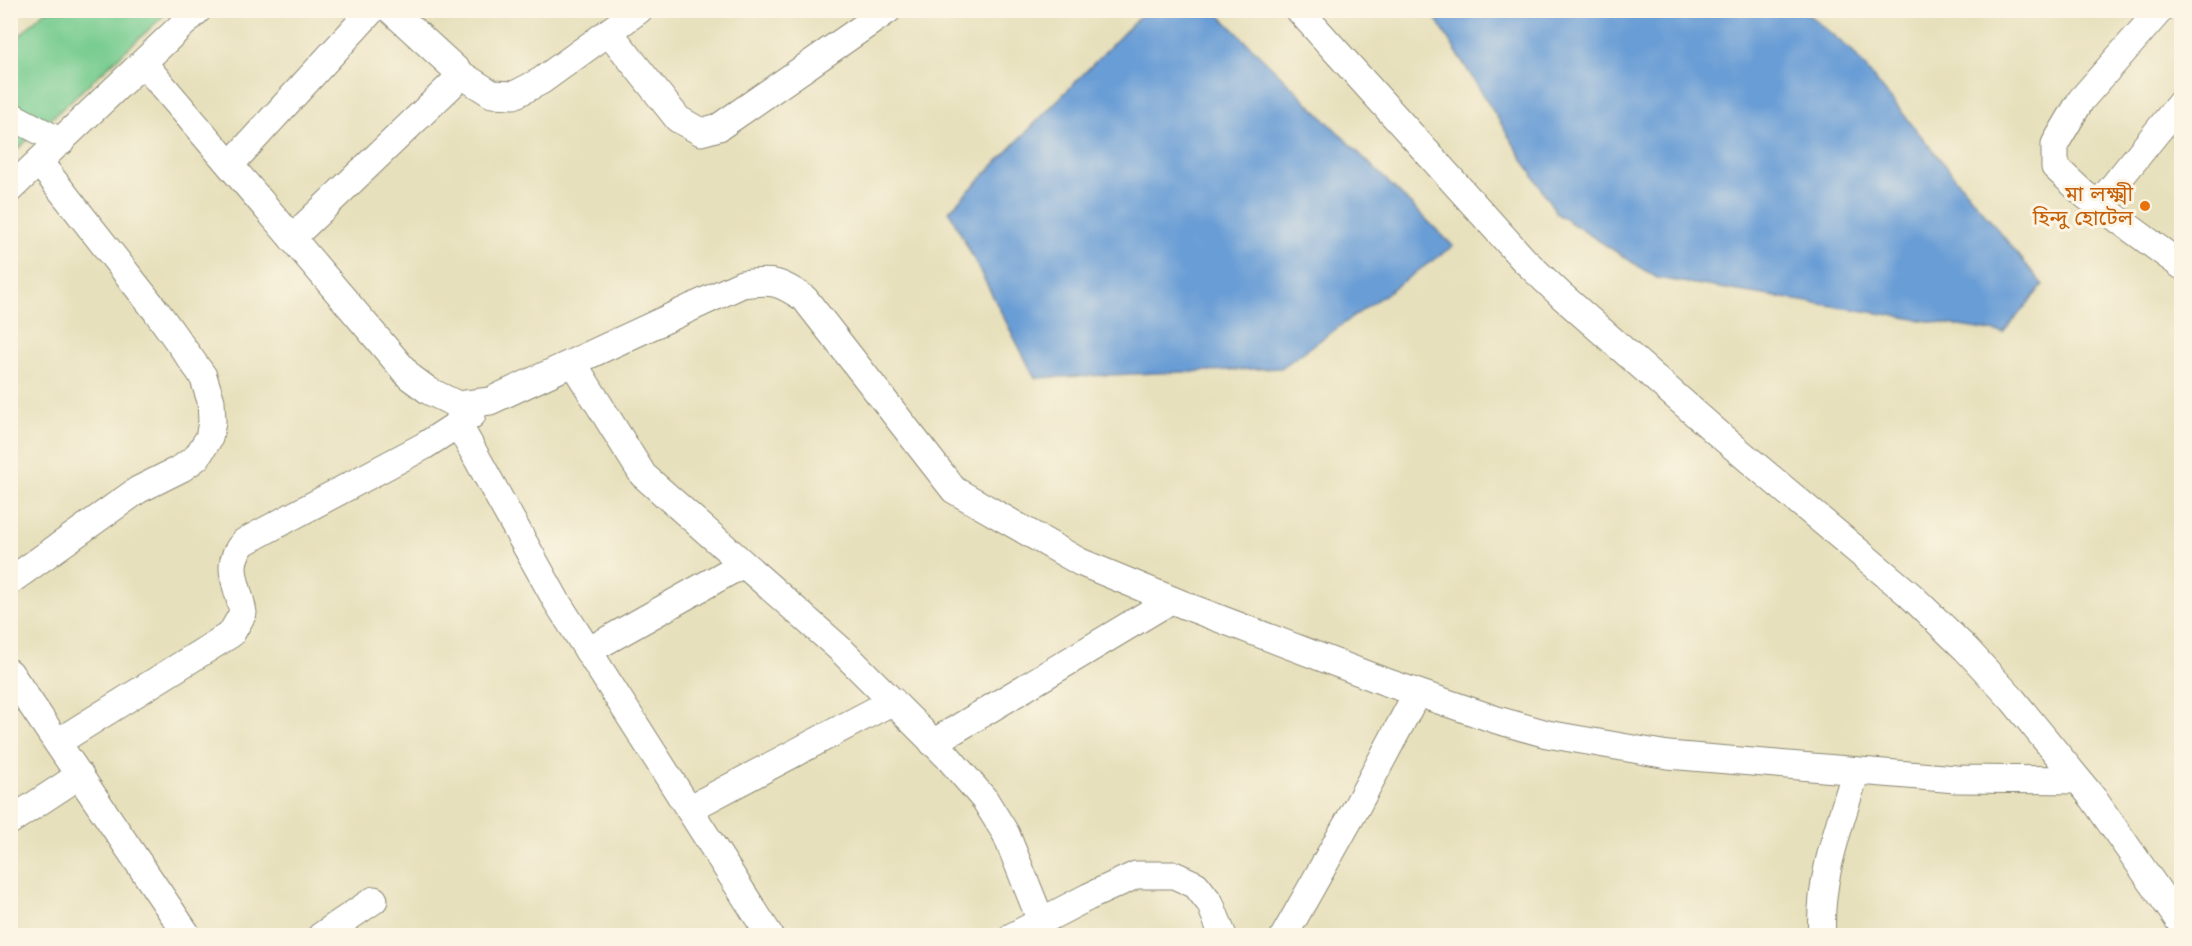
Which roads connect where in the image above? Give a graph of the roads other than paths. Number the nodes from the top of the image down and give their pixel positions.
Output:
1 (198, 10) edge
2 (372, 10) edge
3 (391, 10) edge
4 (639, 10) edge
5 (888, 10) edge
6 (1299, 10) edge
7 (2160, 10) edge
8 (2173, 10) edge
9 (2181, 17) edge
10 (609, 32) junction
11 (144, 64) junction
12 (462, 75) junction
13 (2181, 100) edge
14 (10, 115) edge
15 (61, 141) junction
16 (39, 162) junction
17 (230, 165) junction
18 (10, 189) edge
19 (2098, 205) junction
20 (292, 238) junction
21 (2181, 266) edge
22 (573, 363) junction
23 (490, 401) junction
24 (459, 424) junction
25 (743, 564) junction
26 (10, 581) edge
27 (1171, 600) junction
28 (588, 651) junction
29 (12, 680) edge
30 (1417, 693) junction
31 (893, 701) junction
32 (58, 742) junction
33 (933, 743) junction
34 (1856, 771) junction
35 (80, 776) junction
36 (2078, 780) junction
37 (689, 809) junction
38 (10, 822) edge
39 (374, 900) dead end
40 (1041, 921) junction
41 (2181, 925) edge
42 (188, 936) edge
43 (321, 936) edge
44 (770, 936) edge
45 (1013, 936) edge
46 (1223, 936) edge
47 (1284, 936) edge
48 (1822, 936) edge

1 - 11 street
2 - 17 street
3 - 12 street
4 - 10 street
5 - 10 street
6 - 36 street
7 - 19 street
8 - 9 street
10 - 12 street
11 - 15 street
11 - 17 street
12 - 20 street
13 - 19 street
14 - 15 street
15 - 16 street
16 - 18 street
16 - 26 street
17 - 20 street
19 - 21 street
20 - 23 street
22 - 23 street
22 - 25 street
22 - 27 street
23 - 24 street
24 - 28 street
24 - 32 street
25 - 28 street
25 - 31 street
27 - 30 street
27 - 33 street
28 - 37 street
29 - 32 street
30 - 34 street
30 - 47 street
31 - 33 street
31 - 37 street
32 - 35 street
33 - 40 street
34 - 36 street
34 - 48 street
35 - 38 street
35 - 42 street
36 - 41 street
37 - 44 street
39 - 43 street
40 - 45 street
40 - 46 street

